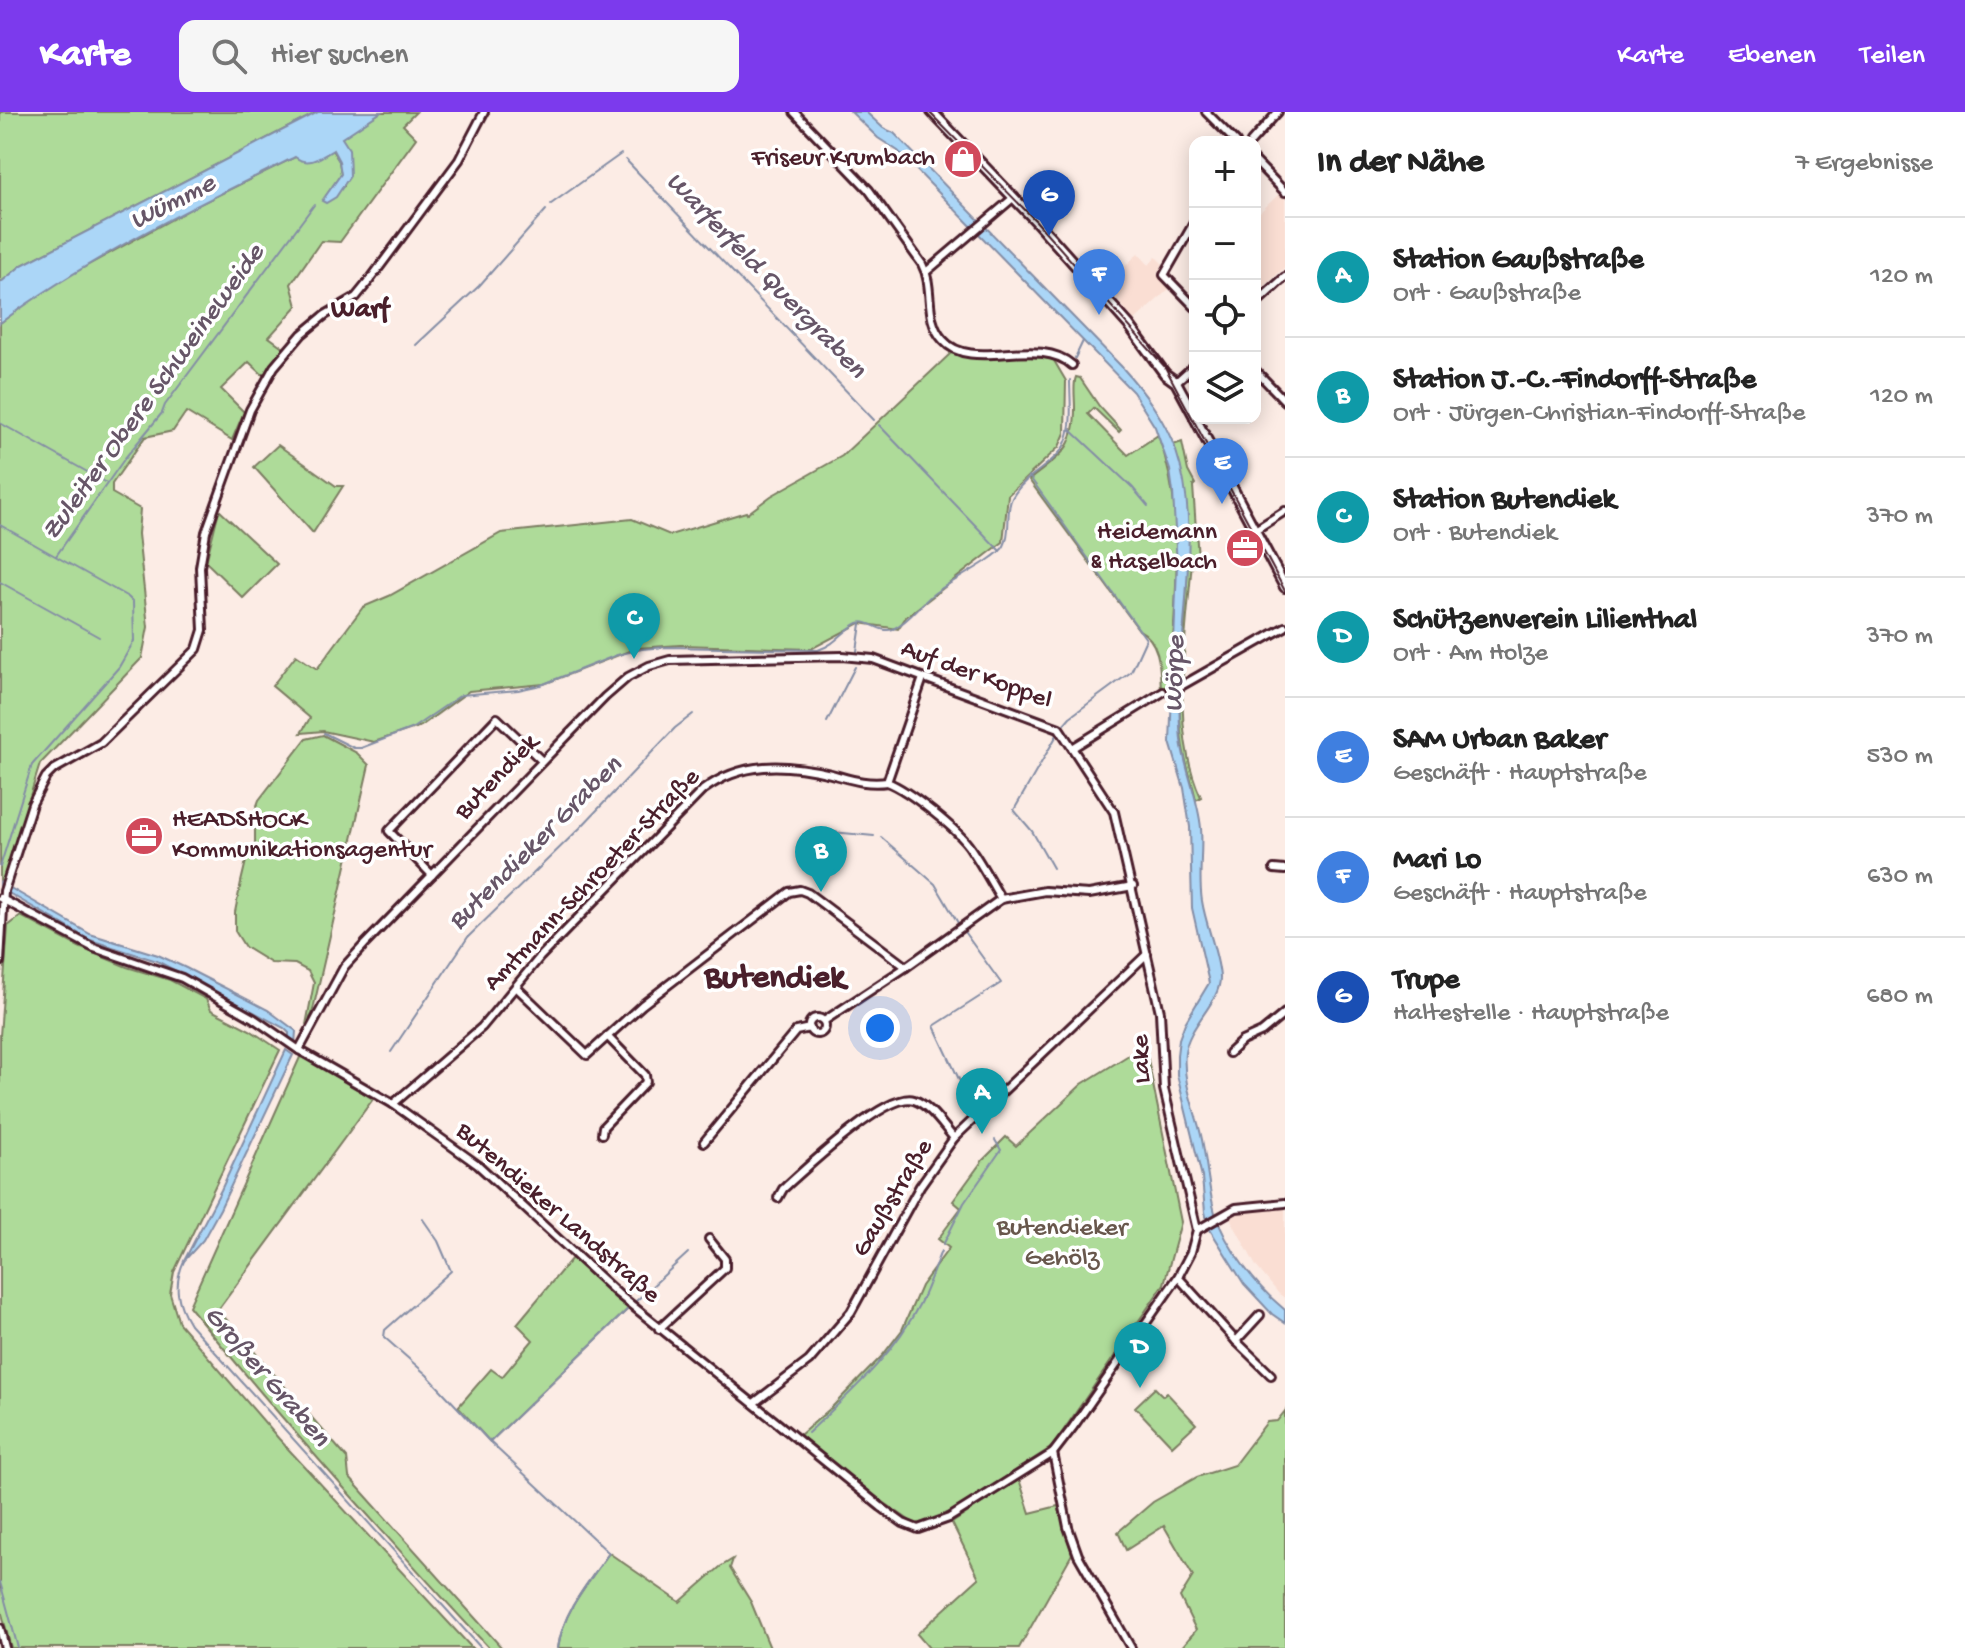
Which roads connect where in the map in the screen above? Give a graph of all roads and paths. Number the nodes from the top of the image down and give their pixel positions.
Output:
1 (484, 112) edge
2 (794, 112) edge
3 (934, 112) edge
4 (1206, 112) edge
5 (1278, 112) edge
6 (1230, 136) edge
7 (1256, 136) edge
8 (1261, 167) edge
9 (1285, 192) edge
10 (1013, 198) junction
11 (1189, 231) edge
12 (926, 272) junction
13 (1285, 277) edge
14 (1261, 299) edge
15 (1189, 301) edge
16 (1072, 365) dead end
17 (1189, 370) edge
18 (1261, 376) edge
19 (1176, 382) junction
20 (1285, 401) edge
21 (1189, 407) edge
22 (1198, 424) edge
23 (1285, 511) edge
24 (1255, 530) junction
25 (1284, 582) edge
26 (1285, 627) edge
27 (702, 658) joint
28 (923, 678) junction
29 (1181, 686) dead end
30 (1163, 692) dead end
31 (1074, 747) junction
32 (542, 761) junction
33 (887, 782) junction
34 (1274, 869) dead end
35 (1285, 870) edge
36 (432, 875) junction
37 (1133, 886) junction
38 (4, 894) edge
39 (1001, 899) junction
40 (1147, 954) junction
41 (0, 962) edge
42 (906, 967) junction
43 (516, 987) junction
44 (1285, 1013) edge
45 (824, 1021) junction
46 (810, 1028) junction
47 (607, 1036) junction
48 (299, 1050) junction
49 (1229, 1053) dead end
50 (393, 1104) junction
51 (602, 1134) dead end
52 (954, 1138) junction
53 (704, 1142) dead end
54 (778, 1198) dead end
55 (1285, 1203) edge
56 (1197, 1230) junction
57 (709, 1239) dead end
58 (1178, 1277) junction
59 (1260, 1315) dead end
60 (659, 1329) junction
61 (1236, 1341) junction
62 (1271, 1375) dead end
63 (754, 1403) junction
64 (1053, 1453) junction
65 (0, 1628) edge
66 (5, 1648) edge
67 (1131, 1648) edge

1 - 38 street
2 - 12 street
3 - 10 street
4 - 6 street
5 - 7 street
8 - 9 street
10 - 12 street
10 - 19 street
11 - 15 street
12 - 16 street
13 - 14 street
17 - 19 street
18 - 20 street
19 - 21 street
22 - 24 street
23 - 24 street
24 - 25 street
26 - 29 street
27 - 28 street, Auf der Koppel
27 - 32 street, Butendiek
28 - 31 street, Auf der Koppel
28 - 33 street
30 - 31 street
31 - 37 street, Auf der Koppel
32 - 36 street, Butendiek
32 - 36 street
33 - 39 street
33 - 43 street, Amtmann-Schroeter-Straße
34 - 35 street
36 - 48 street, Butendiek
37 - 39 street
37 - 40 street, Lake
38 - 41 street
38 - 48 street, Butendieker Landstraße
39 - 42 street
40 - 52 street, Gaußstraße
40 - 56 street, Lake
42 - 45 street
42 - 47 street
43 - 47 street
43 - 50 street, Amtmann-Schroeter-Straße
44 - 49 street
45 - 46 street
45 - 46 street
46 - 53 street
47 - 51 street
48 - 50 street, Butendieker Landstraße
50 - 60 street, Butendieker Landstraße
52 - 54 street
52 - 63 street, Gaußstraße
55 - 56 street
56 - 58 street
57 - 60 street
58 - 61 street
58 - 64 street
59 - 61 street
60 - 63 street, Butendieker Landstraße
61 - 62 street
63 - 64 street, Butendieker Landstraße
64 - 67 street
65 - 66 street

